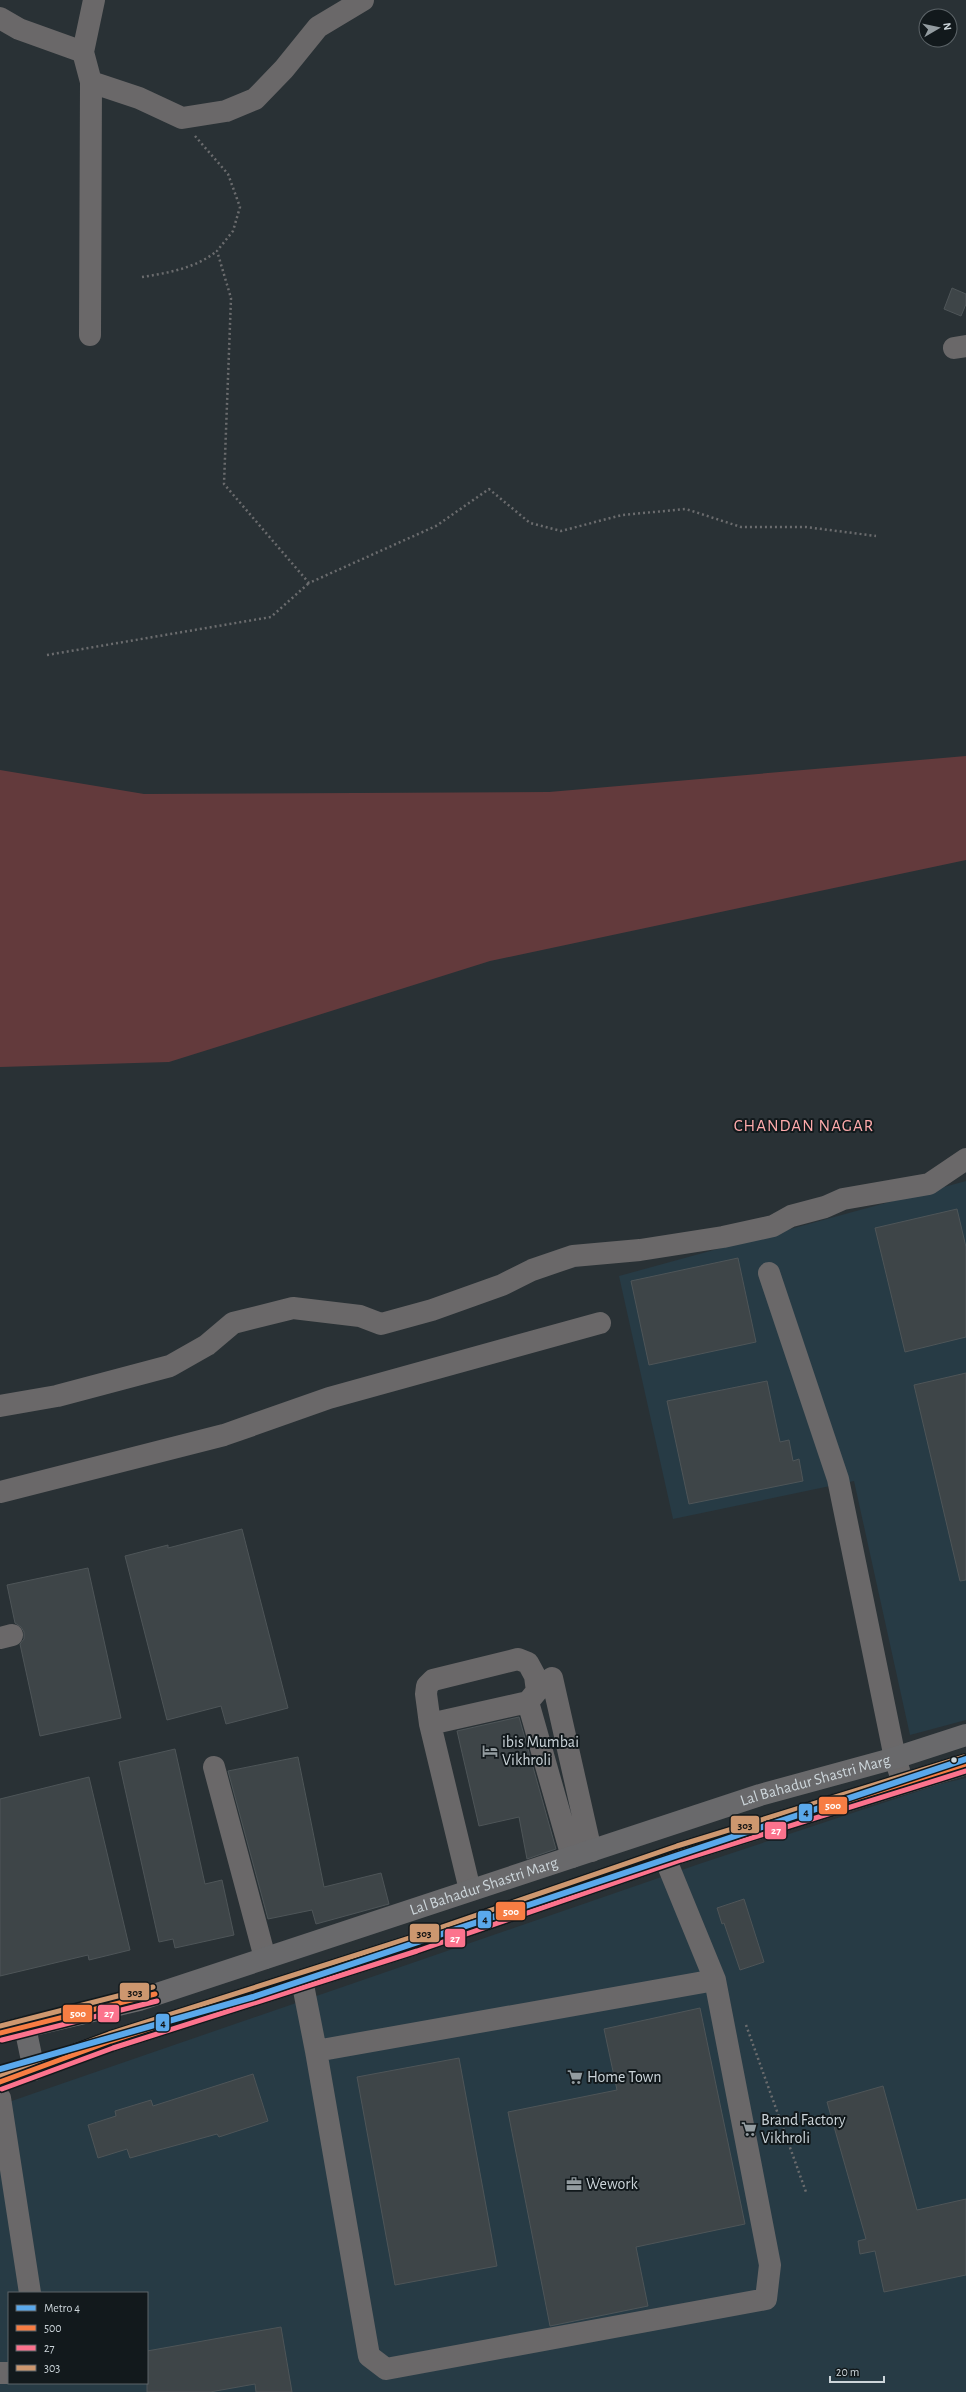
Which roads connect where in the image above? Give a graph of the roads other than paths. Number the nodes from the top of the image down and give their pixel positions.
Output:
1 (94, 0) edge
2 (363, 0) edge
3 (0, 18) edge
4 (83, 52) junction
5 (91, 82) junction
6 (90, 335) dead end
7 (966, 1160) edge
8 (769, 1273) dead end
9 (600, 1322) dead end
10 (0, 1406) edge
11 (0, 1492) edge
12 (552, 1678) dead end
13 (528, 1702) junction
14 (430, 1724) junction
15 (966, 1735) edge
16 (895, 1758) junction
17 (966, 1764) edge
18 (214, 1767) dead end
19 (902, 1784) junction
20 (581, 1854) junction
21 (664, 1858) junction
22 (547, 1865) junction
23 (470, 1890) junction
24 (556, 1895) junction
25 (265, 1958) junction
26 (302, 1980) junction
27 (715, 1980) junction
28 (24, 2027) junction
29 (0, 2032) edge
30 (316, 2051) junction
31 (34, 2070) junction
32 (0, 2082) edge
33 (0, 2098) edge
34 (30, 2292) edge

1 - 4 street
2 - 5 street
3 - 4 street
4 - 5 street
5 - 6 street
7 - 10 street
8 - 16 street
9 - 11 street
12 - 20 street
13 - 14 street
13 - 14 street
13 - 20 street
14 - 23 street
15 - 16 main road, Lal Bahadur Shastri Marg
16 - 19 street
16 - 20 main road, Lal Bahadur Shastri Marg
17 - 19 main road, Lal Bahadur Shastri Marg
18 - 25 street
19 - 21 main road, Lal Bahadur Shastri Marg
20 - 22 main road, Lal Bahadur Shastri Marg
21 - 24 main road, Lal Bahadur Shastri Marg
21 - 27 street
22 - 23 main road, Lal Bahadur Shastri Marg
22 - 24 main road
23 - 25 main road, Lal Bahadur Shastri Marg
24 - 26 main road, Lal Bahadur Shastri Marg
25 - 28 main road, Lal Bahadur Shastri Marg
26 - 30 street
26 - 31 main road, Lal Bahadur Shastri Marg
27 - 30 street
27 - 30 street
28 - 29 main road, Lal Bahadur Shastri Marg
28 - 31 main road
31 - 32 main road, Lal Bahadur Shastri Marg
33 - 34 street

